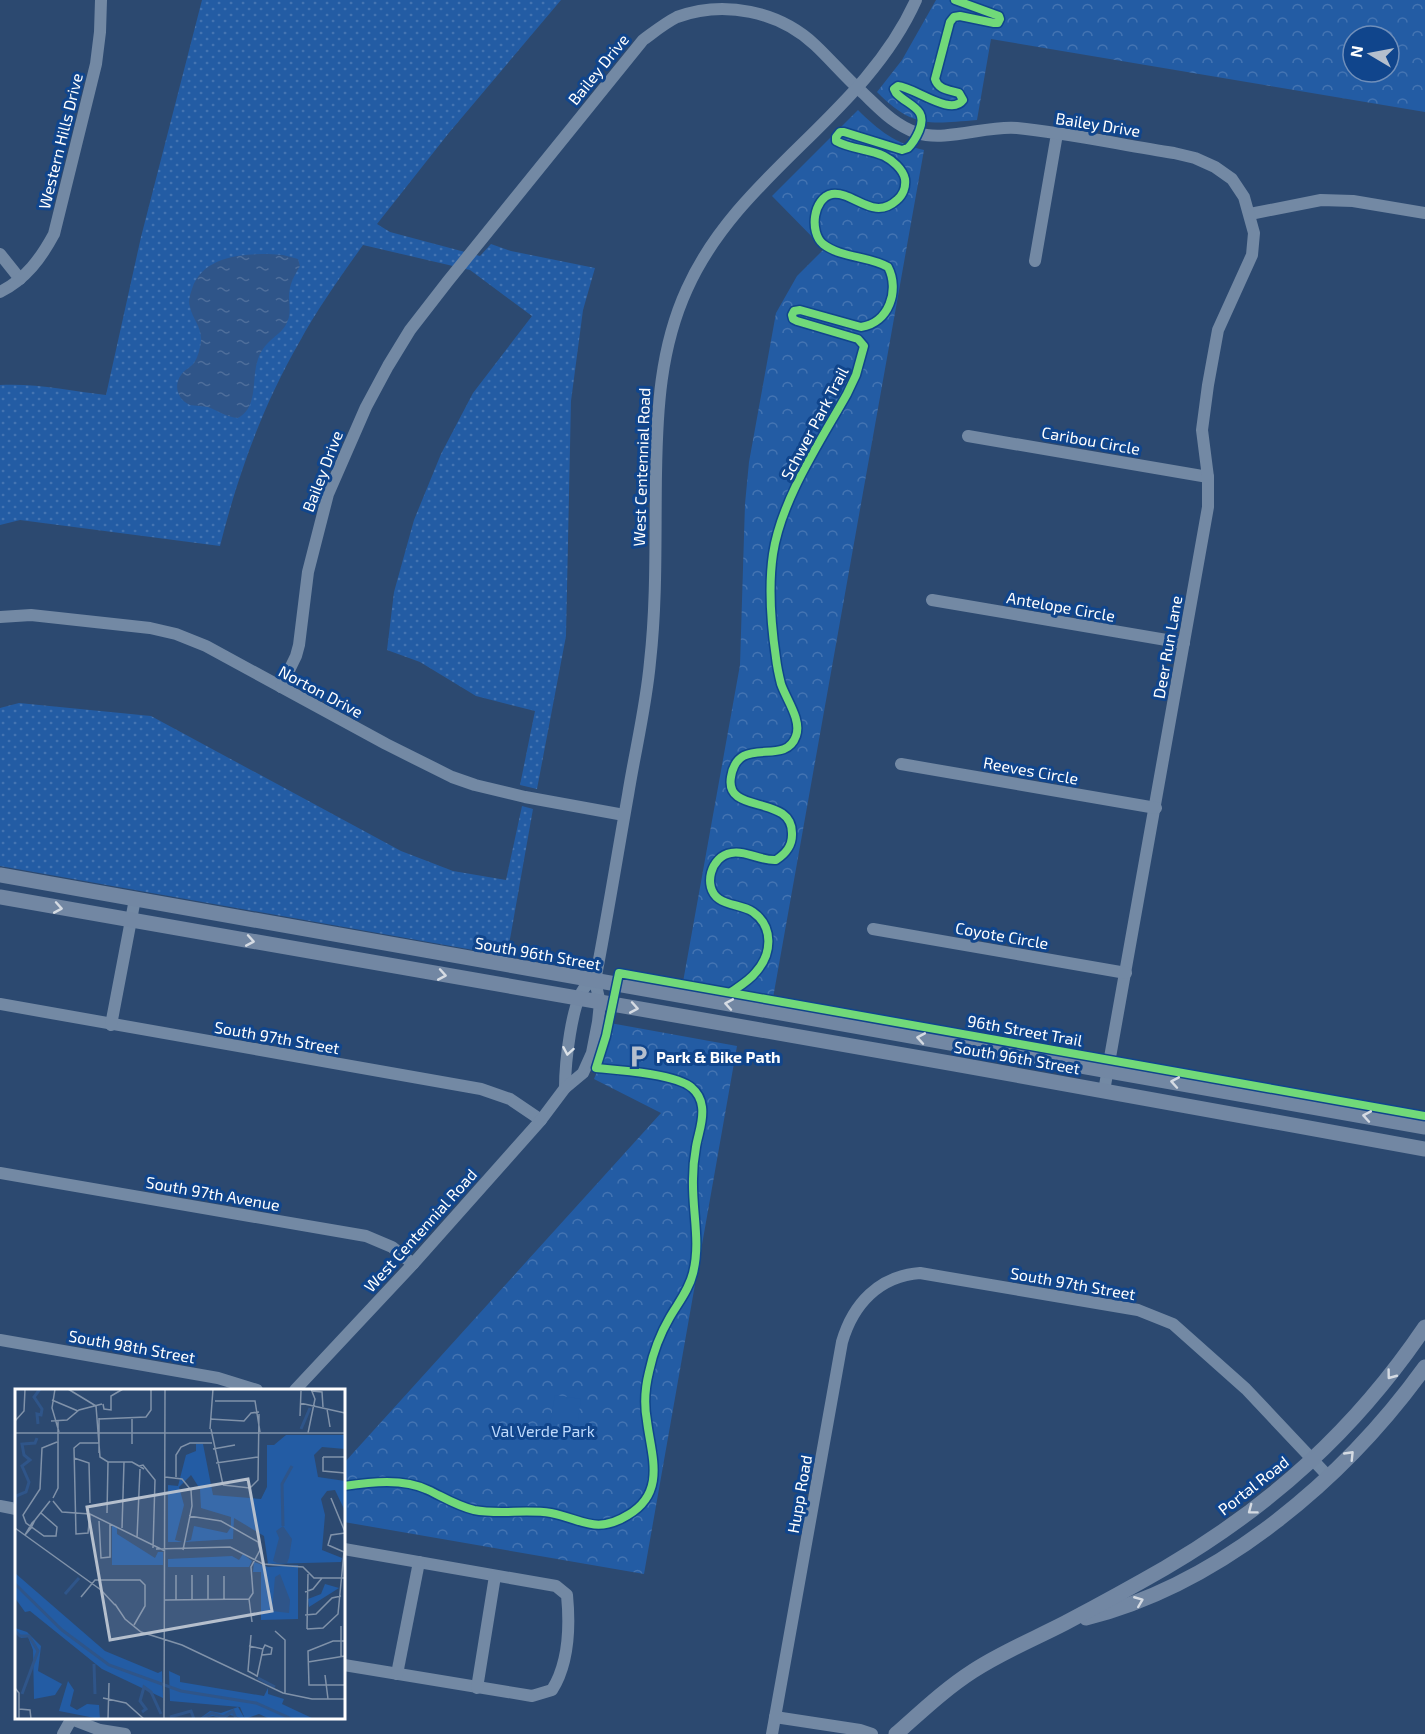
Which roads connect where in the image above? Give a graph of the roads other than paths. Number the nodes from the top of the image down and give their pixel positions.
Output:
1 (101, 0) edge
2 (916, 0) edge
3 (858, 89) junction
4 (1057, 134) junction
5 (1425, 213) edge
6 (1250, 214) junction
7 (0, 254) edge
8 (1035, 261) dead end
9 (20, 279) junction
10 (0, 292) edge
11 (968, 436) dead end
12 (1208, 477) junction
13 (932, 600) dead end
14 (0, 617) edge
15 (1184, 643) junction
16 (281, 687) junction
17 (901, 764) dead end
18 (1156, 808) junction
19 (624, 815) junction
20 (0, 875) edge
21 (0, 897) edge
22 (135, 899) junction
23 (129, 927) junction
24 (873, 929) dead end
25 (1126, 973) junction
26 (595, 981) junction
27 (578, 999) junction
28 (600, 1003) junction
29 (0, 1004) edge
30 (111, 1025) junction
31 (1108, 1070) junction
32 (565, 1088) junction
33 (1104, 1091) junction
34 (541, 1120) junction
35 (1425, 1126) edge
36 (1425, 1149) edge
37 (0, 1173) edge
38 (413, 1264) junction
39 (894, 1280) joint
40 (1425, 1327) edge
41 (0, 1340) edge
42 (1425, 1367) edge
43 (254, 1389) edge
44 (296, 1389) edge
45 (1313, 1460) junction
46 (1328, 1476) junction
47 (0, 1506) edge
48 (15, 1509) edge
49 (345, 1549) edge
50 (419, 1562) junction
51 (495, 1576) junction
52 (1063, 1624) junction
53 (345, 1665) edge
54 (397, 1674) junction
55 (477, 1688) junction
56 (775, 1717) junction
57 (71, 1719) edge
58 (74, 1719) edge
59 (63, 1734) edge
60 (125, 1734) edge
61 (772, 1734) edge
62 (872, 1734) edge
63 (896, 1734) edge

1 - 9 street, Western Hills Drive
2 - 3 street, West Centennial Road
3 - 4 street, Bailey Drive
3 - 16 street, Bailey Drive
3 - 19 street, West Centennial Road
4 - 6 street, Bailey Drive
4 - 8 street
5 - 6 street
6 - 12 street, Deer Run Lane
7 - 9 street
9 - 10 street, Western Hills Drive
11 - 12 street, Caribou Circle
12 - 15 street, Deer Run Lane
13 - 15 street, Antelope Circle
14 - 16 street, Norton Drive
15 - 18 street, Deer Run Lane
16 - 19 street, Norton Drive
17 - 18 street, Reeves Circle
18 - 25 street, Deer Run Lane
19 - 26 street, West Centennial Road
20 - 22 main road, South 96th Street
21 -> 23 main road, South 96th Street
22 - 23 street
22 - 26 main road, South 96th Street
23 -> 27 main road, South 96th Street
23 - 30 street
24 - 25 street, Coyote Circle
25 - 31 street, Deer Run Lane
26 - 27 street
26 - 28 street, West Centennial Road
31 -> 26 main road, South 96th Street
27 - 28 main road, South 96th Street
27 -> 32 street
28 - 32 street, West Centennial Road
28 -> 33 main road, South 96th Street
29 - 30 street, South 97th Street
30 - 34 street, South 97th Street
31 - 33 street, Deer Run Lane
35 -> 31 main road, South 96th Street
32 - 34 street, West Centennial Road
33 - 36 main road, South 96th Street
34 - 38 street, West Centennial Road
37 - 38 street, South 97th Avenue
38 - 44 street, West Centennial Road
39 - 45 street, South 97th Street
39 - 56 street, Hupp Road
40 -> 45 main road, Portal Road
41 - 43 street, South 98th Street
46 -> 42 main road, Portal Road
45 - 46 street, South 97th Street
45 -> 52 main road, Portal Road
52 -> 46 main road, Portal Road
47 - 48 street
49 - 50 street
50 - 51 street
50 - 54 street
51 - 55 street
51 - 55 street
52 - 63 main road, Portal Road
53 - 54 street
54 - 55 street
56 - 61 street, Hupp Road
56 - 62 street
57 - 59 street
58 - 60 street

